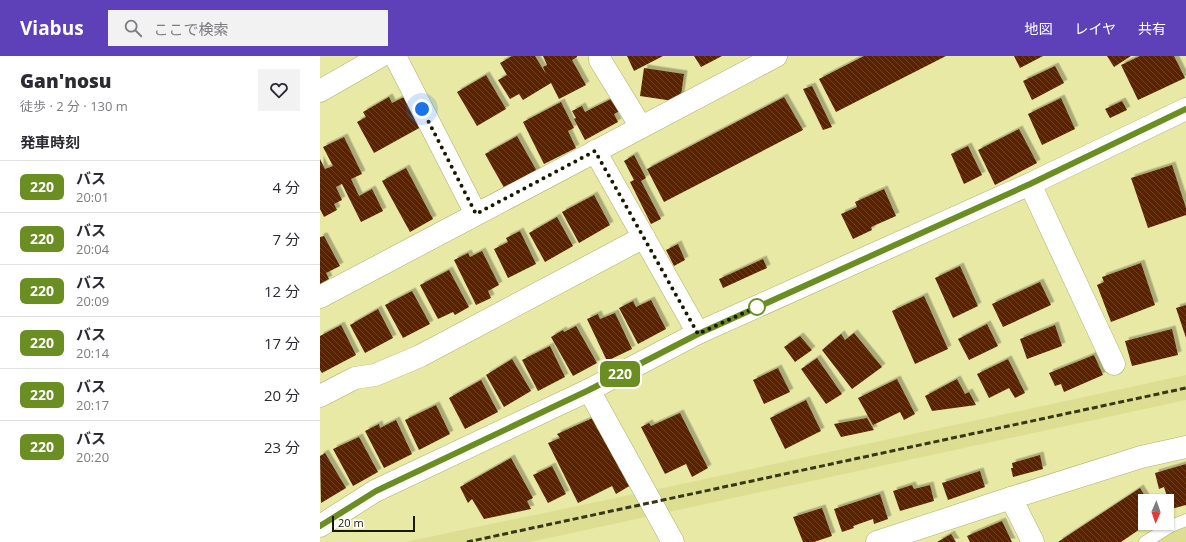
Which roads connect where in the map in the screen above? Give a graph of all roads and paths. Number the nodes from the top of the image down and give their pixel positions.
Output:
1 (381, 56) edge
2 (395, 56) edge
3 (600, 56) edge
4 (776, 56) edge
5 (320, 91) edge
6 (1186, 109) edge
7 (641, 127) junction
8 (595, 151) junction
9 (1030, 184) junction
10 (476, 214) junction
11 (644, 237) junction
12 (320, 297) edge
13 (698, 334) junction
14 (1114, 364) dead end
15 (589, 390) junction
16 (320, 396) edge
17 (1186, 447) edge
18 (1011, 498) junction
19 (1186, 520) edge
20 (320, 526) edge
21 (886, 540) edge
22 (673, 542) edge
23 (1033, 542) edge
24 (1145, 542) edge

1 - 5 street
2 - 10 street
3 - 7 street
4 - 7 street
6 - 9 street
7 - 8 street
8 - 10 street
8 - 11 street
9 - 13 street
9 - 14 street
10 - 12 street
11 - 13 street
11 - 16 street
13 - 15 street
15 - 20 street
15 - 22 street
17 - 18 street
18 - 21 street
18 - 23 street
19 - 24 lane

